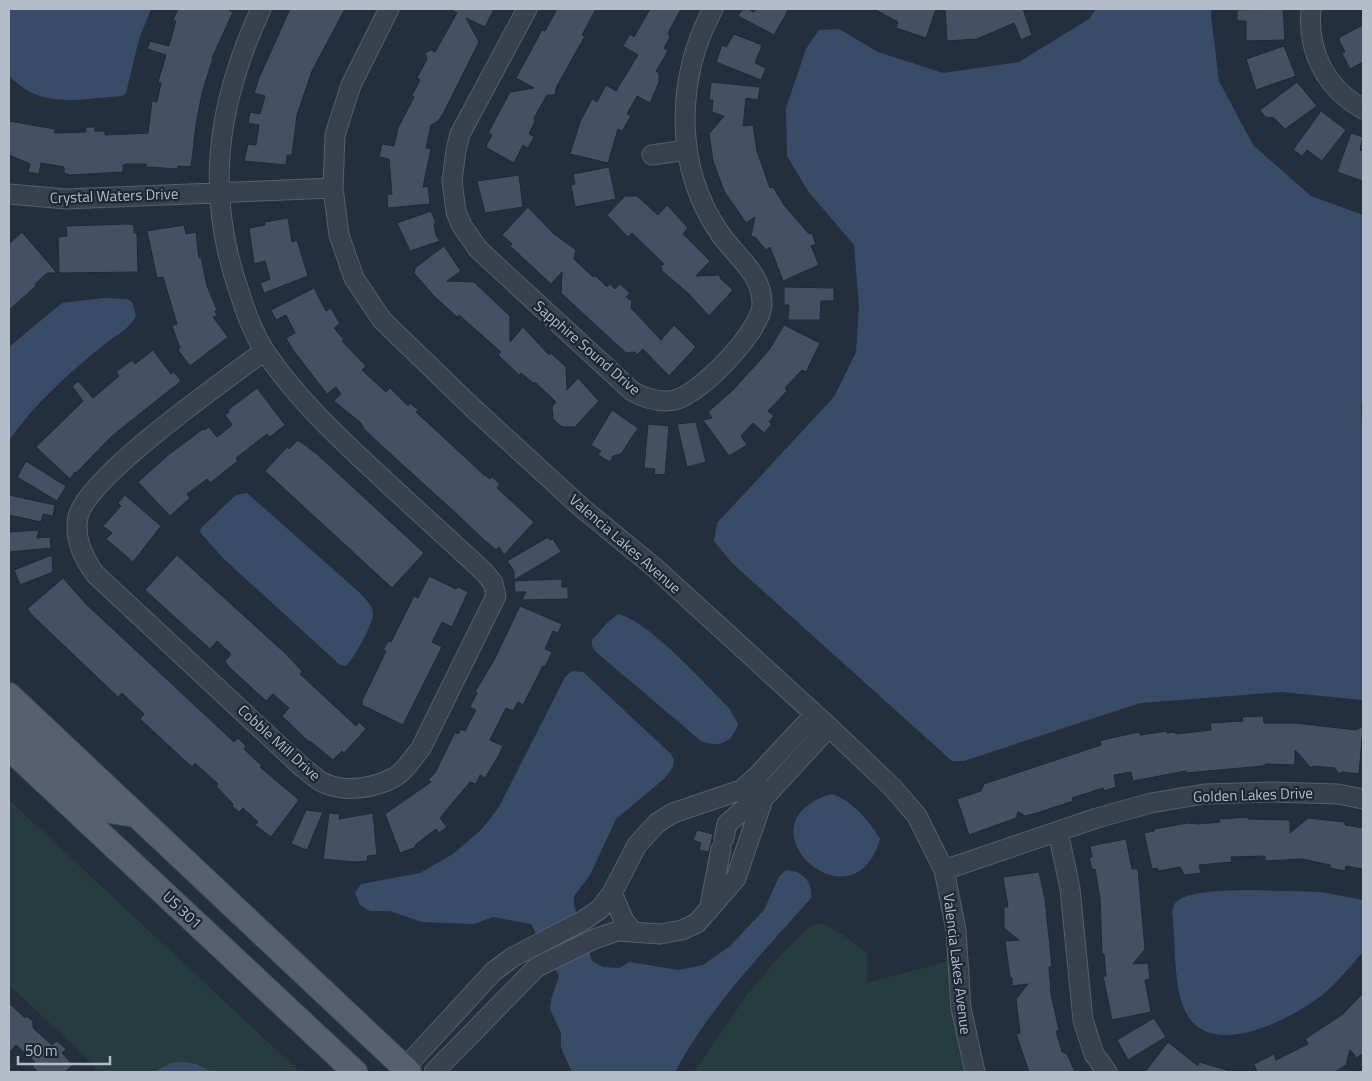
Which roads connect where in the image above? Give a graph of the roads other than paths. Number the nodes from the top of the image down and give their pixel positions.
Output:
1 (262, 9) edge
2 (389, 9) edge
3 (527, 9) edge
4 (713, 9) edge
5 (1311, 9) edge
6 (1363, 109) edge
7 (686, 150) junction
8 (652, 155) dead end
9 (333, 188) junction
10 (219, 192) junction
11 (9, 194) edge
12 (264, 351) junction
13 (9, 695) edge
14 (814, 714) junction
15 (9, 721) edge
16 (829, 727) junction
17 (9, 748) edge
18 (782, 776) junction
19 (1363, 799) edge
20 (136, 815) junction
21 (1058, 831) junction
22 (944, 870) junction
23 (612, 893) junction
24 (709, 910) junction
25 (633, 932) junction
26 (405, 1071) edge
27 (355, 1072) edge
28 (434, 1072) edge
29 (975, 1072) edge
30 (1107, 1072) edge

1 - 10 street
2 - 9 street, Valencia Lakes Avenue
3 - 7 street, Sapphire Sound Drive
4 - 7 street, Sapphire Sound Drive
5 - 6 street
7 - 8 street
9 - 10 street, Crystal Waters Drive
9 - 14 street, Valencia Lakes Avenue
10 - 11 street, Crystal Waters Drive
10 - 12 street, Cobble Mill Drive
12 - 12 street, Cobble Mill Drive
13 - 20 main road
14 - 16 street, Valencia Lakes Avenue
14 - 23 street
15 - 20 main road
16 - 18 street
16 - 22 street, Valencia Lakes Avenue
17 - 27 main road, US 301 / US 301
18 - 24 street
18 - 24 street
19 - 21 street, Golden Lakes Drive
20 - 26 main road
21 - 22 street, Golden Lakes Drive
21 - 30 street
22 - 29 street, Valencia Lakes Avenue
23 - 25 street
23 - 26 street
24 - 25 street
25 - 28 street

